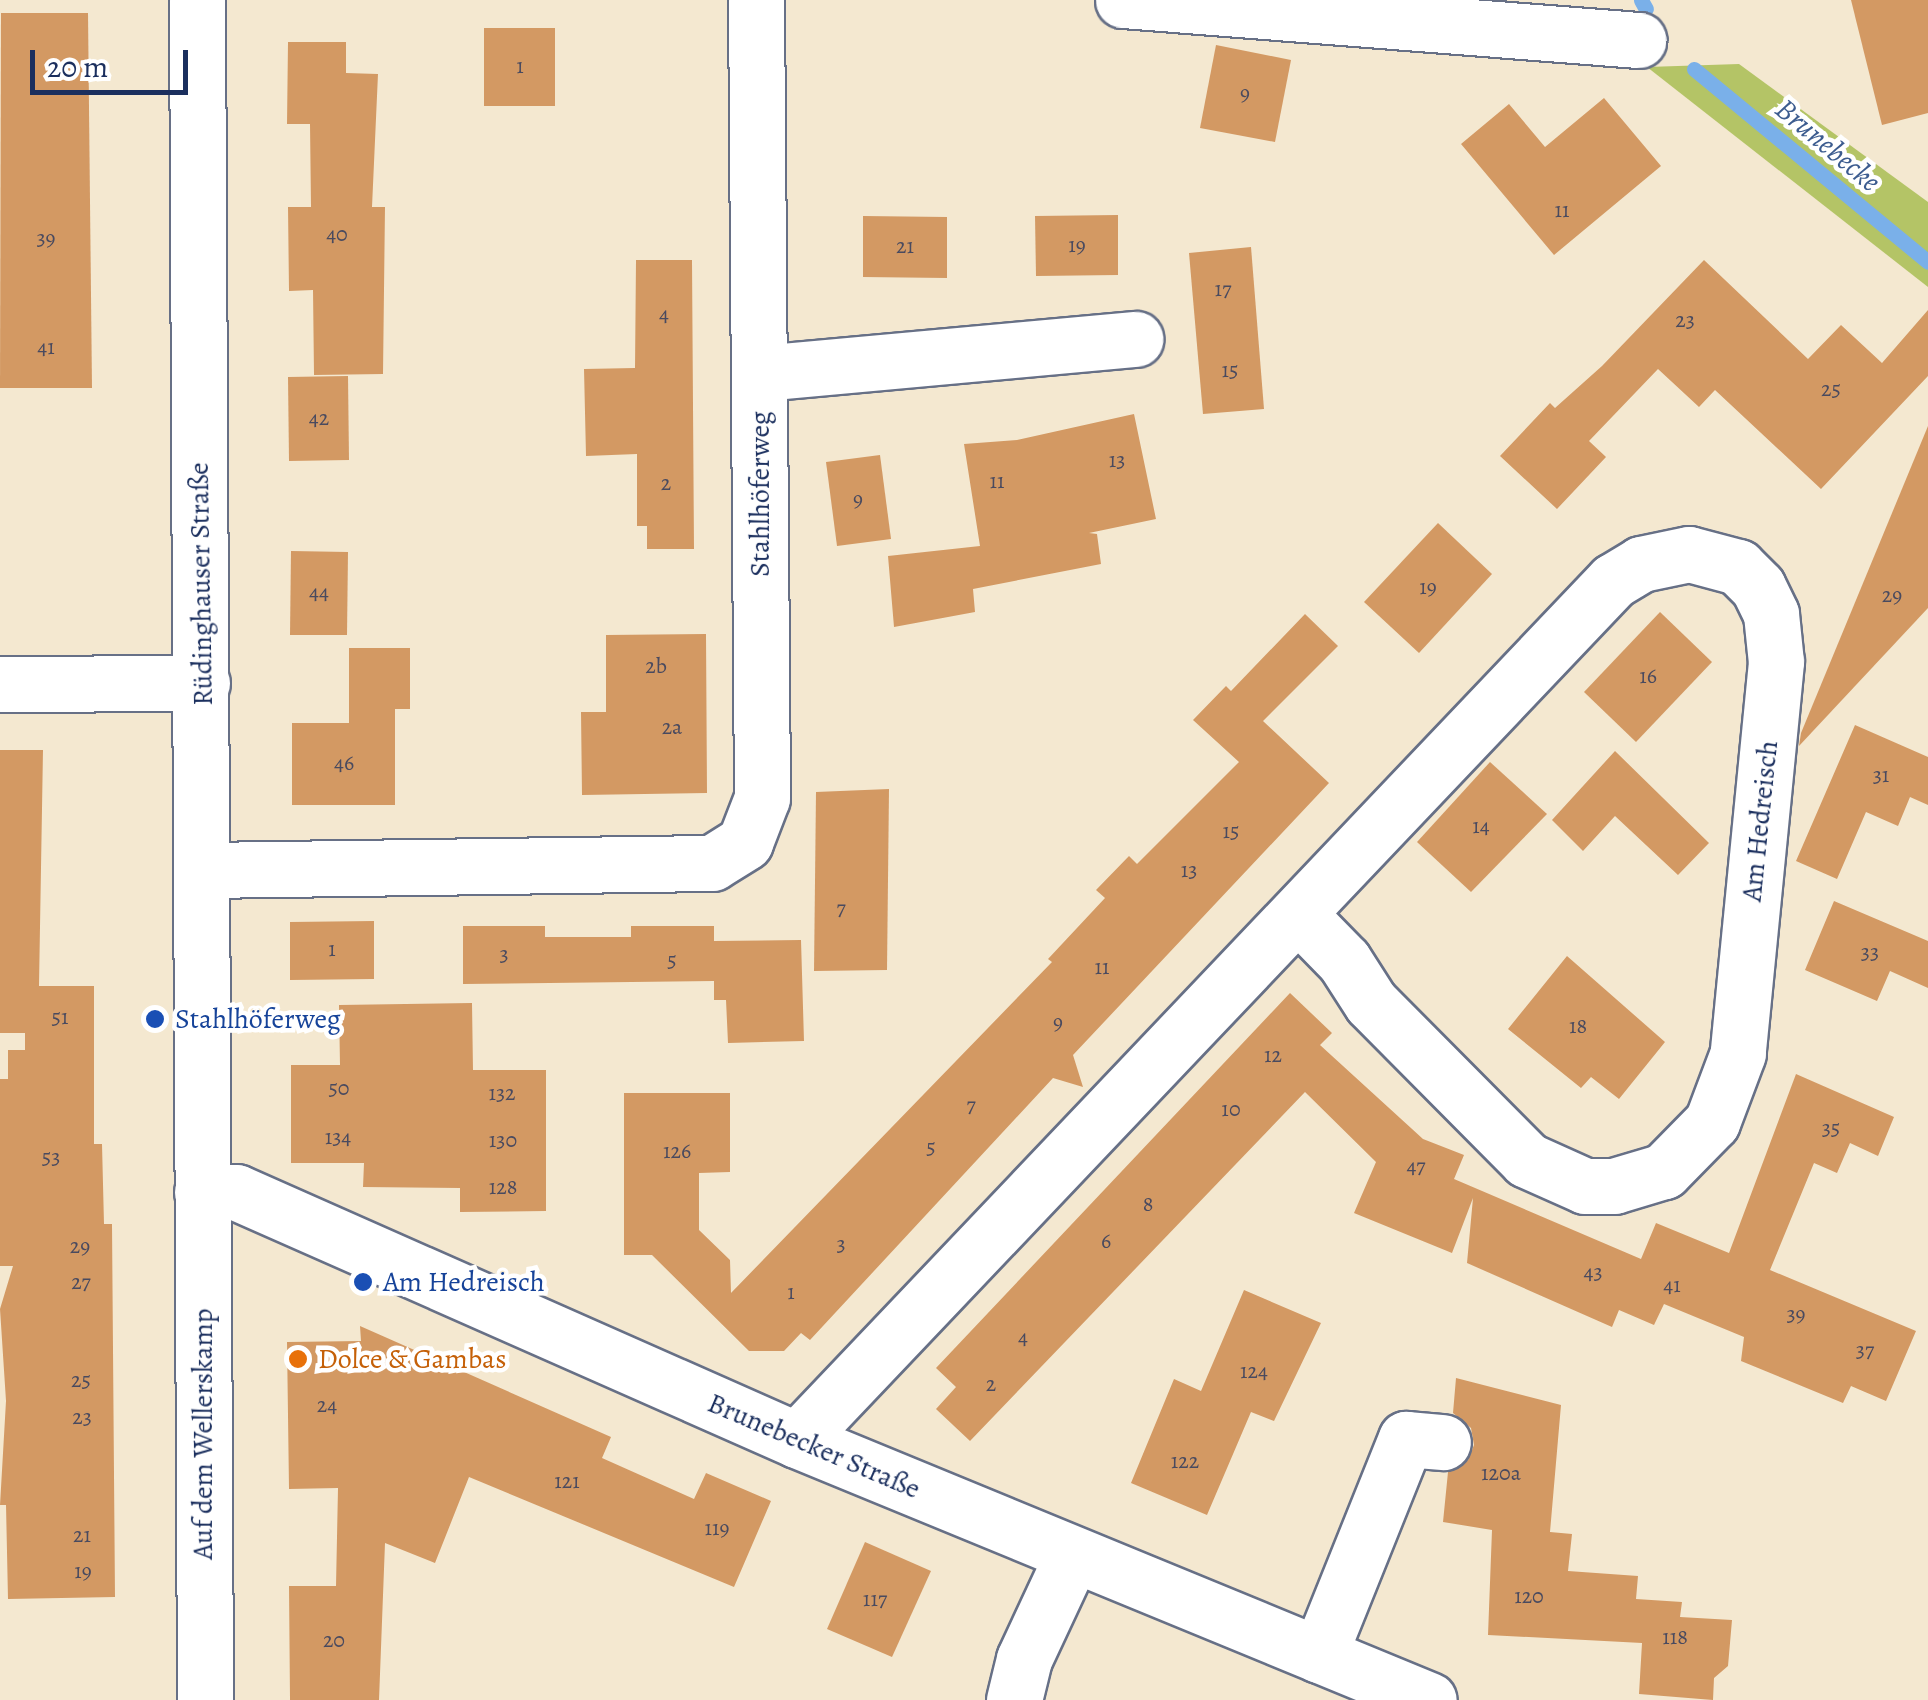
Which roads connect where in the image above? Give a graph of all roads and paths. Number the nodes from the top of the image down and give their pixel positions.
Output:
1 (197, 0) edge
2 (756, 0) edge
3 (1123, 0) edge
4 (1638, 40) dead end
5 (1135, 339) dead end
6 (761, 373) junction
7 (0, 684) edge
8 (202, 684) junction
9 (203, 870) junction
10 (1298, 914) junction
11 (202, 1180) junction
12 (797, 1440) junction
13 (1443, 1442) dead end
14 (1072, 1556) junction
15 (1319, 1655) junction
16 (205, 1700) edge
17 (1014, 1700) edge
18 (1429, 1700) edge

1 - 8 street, Rüdinghauser Straße
2 - 6 street, Stahlhöferweg
3 - 4 street
5 - 6 street, Stahlhöferweg
6 - 9 street, Stahlhöferweg
7 - 8 street
8 - 9 street, Rüdinghauser Straße
9 - 11 street, Rüdinghauser Straße
10 - 10 street, Am Hedreisch
10 - 12 street, Am Hedreisch
11 - 12 street, Brunebecker Straße
11 - 16 street, Auf dem Wellerskamp
12 - 14 street, Brunebecker Straße
13 - 15 street
14 - 15 street, Brunebecker Straße
14 - 17 street
15 - 18 street, Brunebecker Straße

